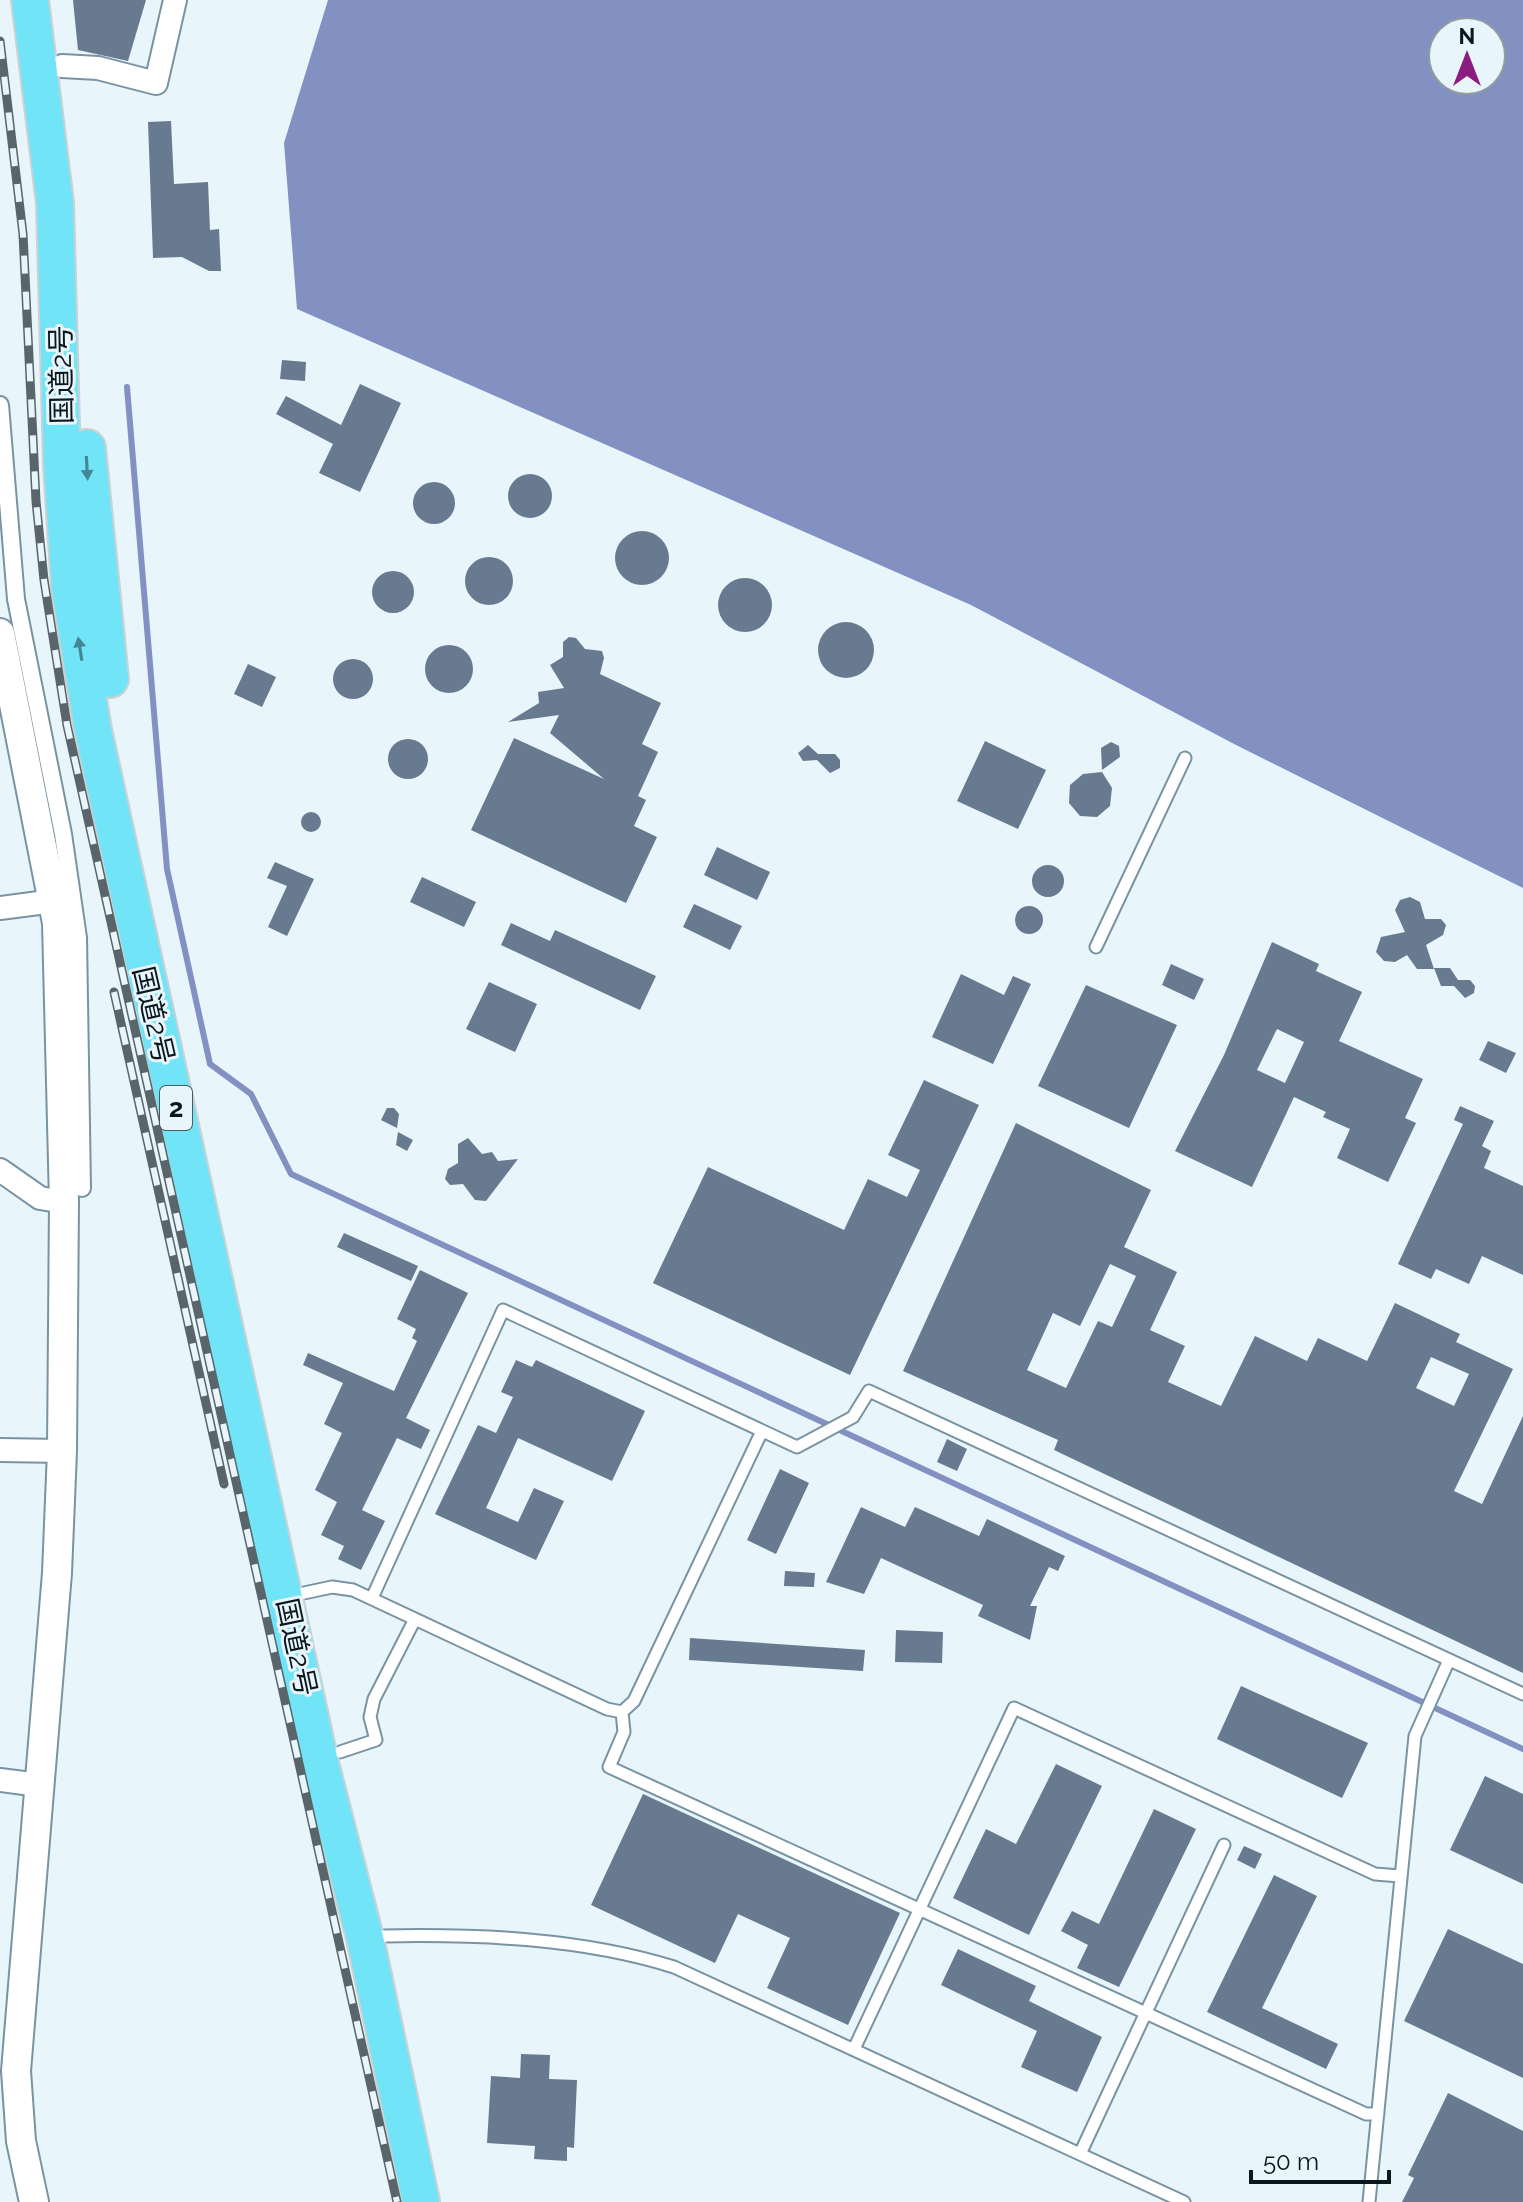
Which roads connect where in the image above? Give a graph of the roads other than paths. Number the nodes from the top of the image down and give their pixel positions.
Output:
1 (30, 0) edge
2 (52, 0) edge
3 (175, 0) edge
4 (62, 66) junction
5 (0, 405) edge
6 (0, 633) edge
7 (4, 685) edge
8 (1185, 758) dead end
9 (54, 901) junction
10 (0, 908) edge
11 (1096, 947) dead end
12 (0, 1170) edge
13 (73, 1195) junction
14 (762, 1431) junction
15 (0, 1450) edge
16 (62, 1451) junction
17 (296, 1594) junction
18 (372, 1598) junction
19 (415, 1619) junction
20 (1449, 1660) junction
21 (1523, 1694) edge
22 (622, 1712) junction
23 (340, 1752) junction
24 (0, 1780) edge
25 (39, 1785) junction
26 (1224, 1845) dead end
27 (1400, 1876) junction
28 (919, 1910) junction
29 (382, 1936) junction
30 (1145, 2012) junction
31 (854, 2049) junction
32 (1378, 2114) junction
33 (1080, 2154) junction
34 (34, 2202) edge
35 (421, 2202) edge
36 (437, 2202) edge
37 (1184, 2202) edge
38 (1369, 2202) edge

17 -> 1 highway, 国道2号 / 2
2 - 4 highway, 国道2号 / 2
3 - 4 street
4 -> 17 highway, 国道2号 / 2
5 - 13 street
6 - 7 street
7 - 9 street
8 - 11 lane
9 - 10 street
9 - 13 street
12 - 13 street
13 - 16 street
14 - 18 lane
14 - 20 lane
14 - 22 lane
15 - 16 street
16 - 25 street
17 - 18 lane
17 - 23 highway, 国道2号 / 2
17 - 35 highway, 国道2号 / 2
18 - 19 lane
19 - 22 lane
19 - 23 lane
20 - 21 lane
20 - 27 lane
22 - 28 lane
23 - 29 highway, 国道2号 / 2
24 - 25 street
25 - 34 street
26 - 30 lane
27 - 28 lane
27 - 32 lane
28 - 30 lane
28 - 31 lane
29 - 31 lane
29 - 36 highway, 国道2号 / 2
30 - 32 lane
30 - 33 lane
31 - 33 lane
32 - 38 lane
33 - 37 lane

